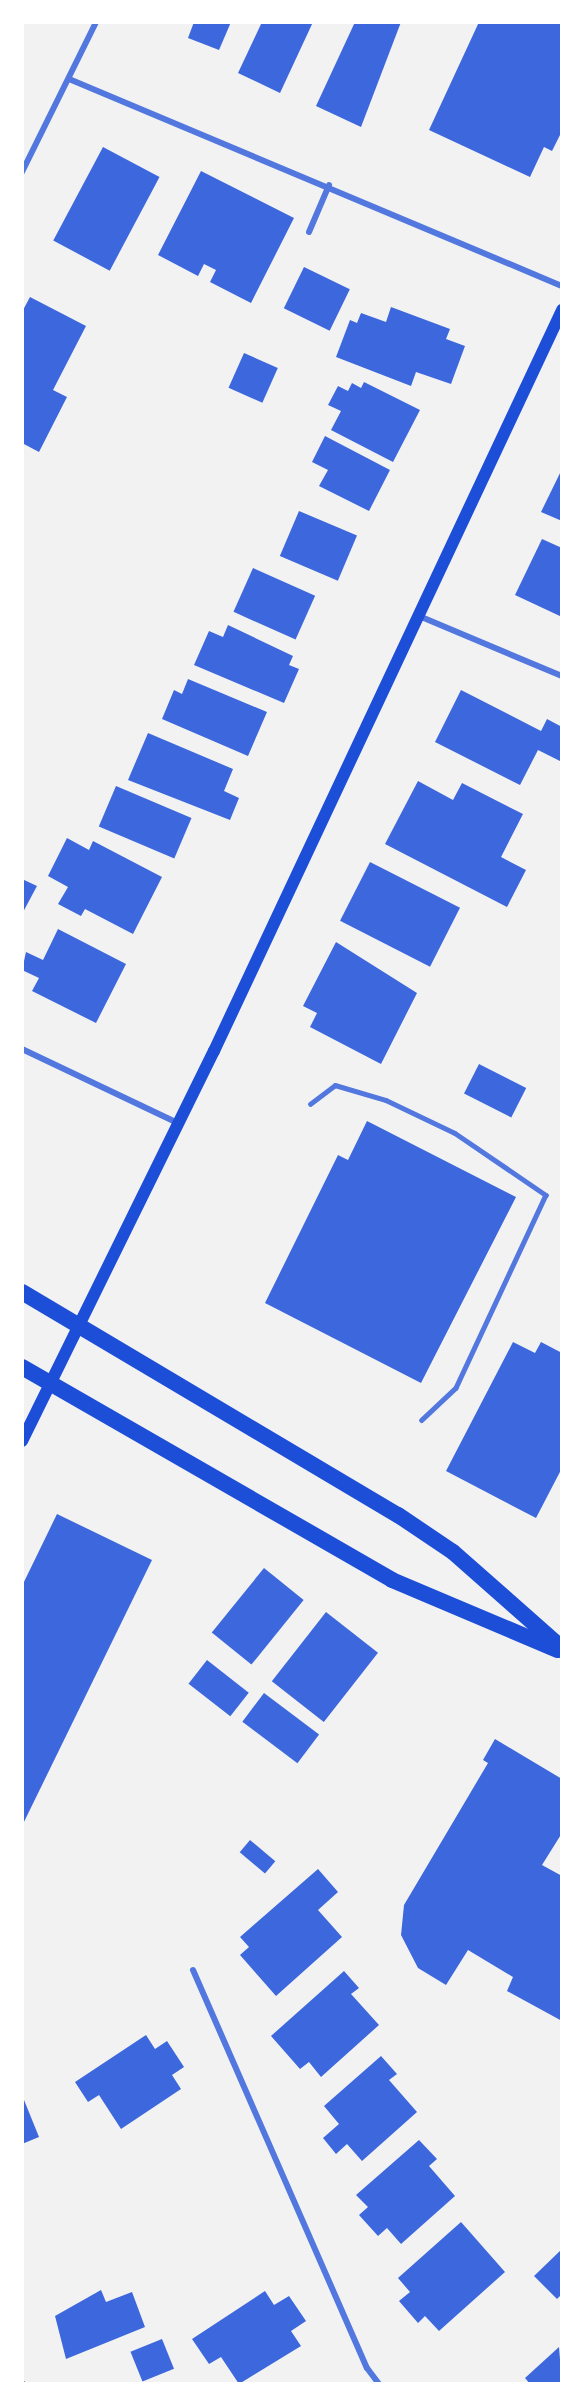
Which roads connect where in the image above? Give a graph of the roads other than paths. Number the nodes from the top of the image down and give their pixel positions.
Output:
1 (96, 22) edge
2 (69, 79) junction
3 (22, 172) edge
4 (329, 185) junction
5 (309, 232) dead end
6 (561, 286) edge
7 (561, 310) edge
8 (419, 616) junction
9 (561, 676) edge
10 (22, 1049) edge
11 (310, 1104) dead end
12 (178, 1123) junction
13 (22, 1292) edge
14 (79, 1324) junction
15 (22, 1367) edge
16 (53, 1385) junction
17 (422, 1420) dead end
18 (22, 1441) edge
19 (561, 1650) edge
20 (193, 1970) dead end
21 (379, 2384) edge

1 - 2 street
2 - 3 street
2 - 4 street
4 - 5 street
4 - 6 street
7 - 8 main road
8 - 9 street
8 - 12 main road
10 - 12 street
11 - 17 lane
12 - 14 main road
13 - 14 highway
14 - 16 main road
14 - 19 highway
15 - 16 highway
16 - 18 main road
16 - 19 highway
20 - 21 street

